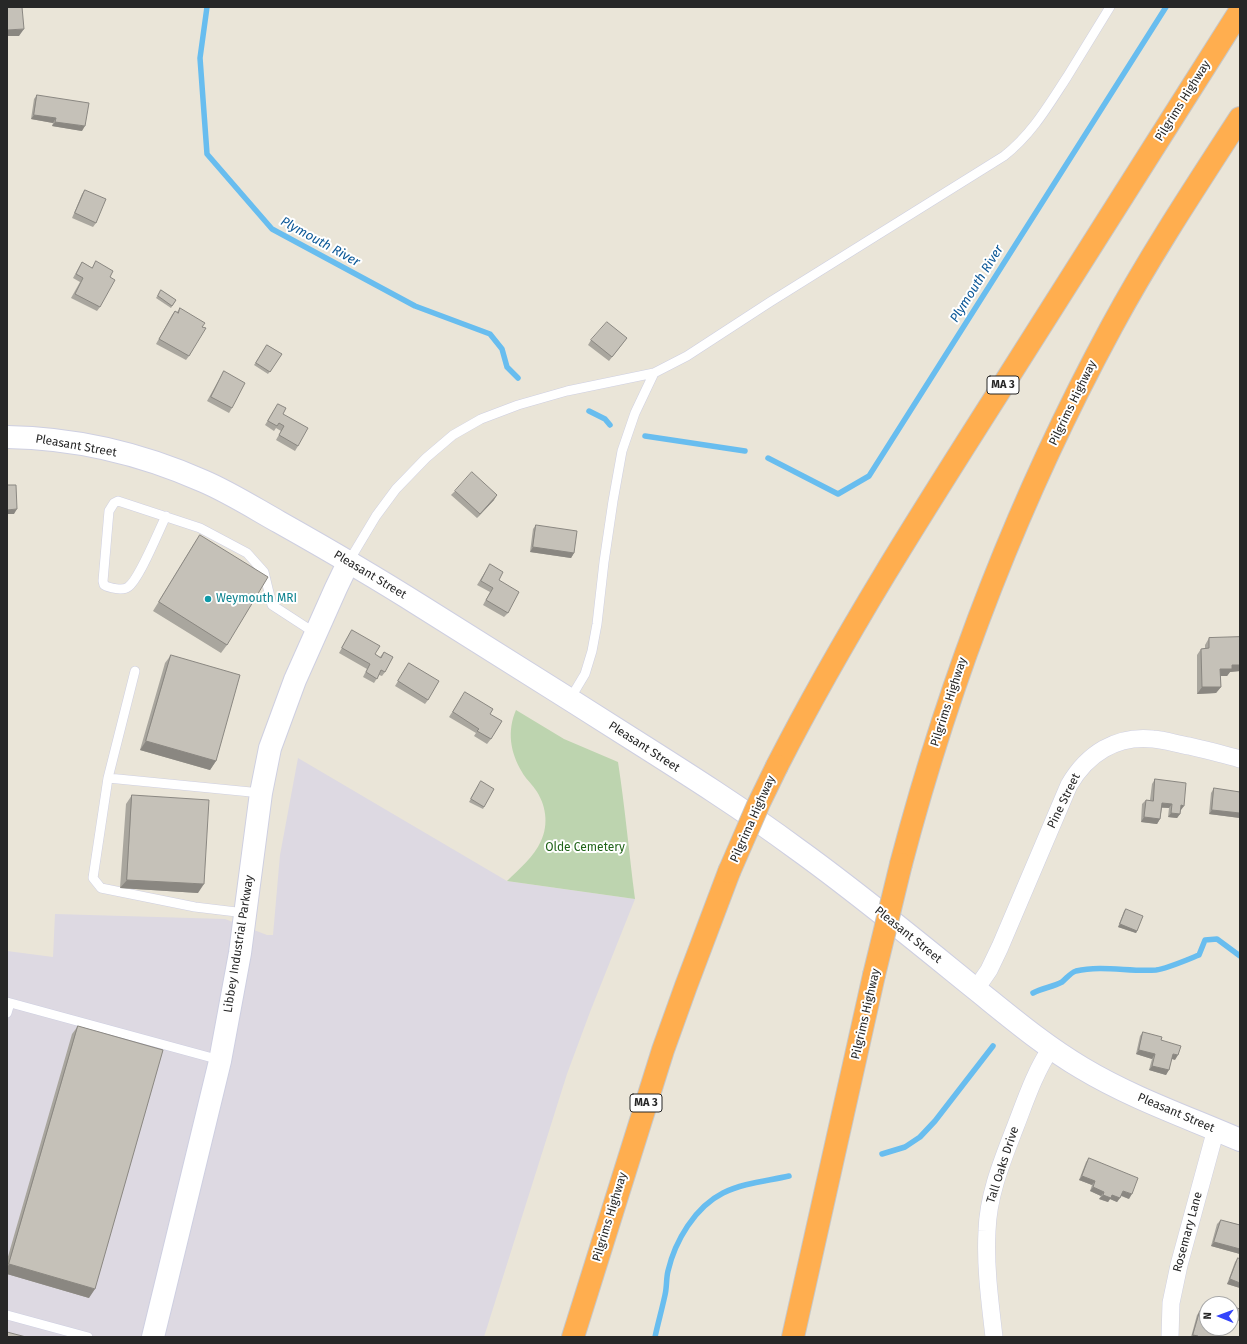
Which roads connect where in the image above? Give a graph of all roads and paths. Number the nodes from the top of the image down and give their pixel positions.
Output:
1 (1110, 7) edge
2 (1240, 11) edge
3 (1240, 118) edge
4 (654, 373) junction
5 (7, 437) edge
6 (166, 516) junction
7 (349, 561) junction
8 (316, 633) junction
9 (135, 671) dead end
10 (570, 699) junction
11 (1240, 758) edge
12 (778, 766) joint
13 (108, 778) junction
14 (261, 793) junction
15 (729, 872) joint
16 (245, 913) junction
17 (976, 990) junction
18 (8, 1003) edge
19 (7, 1013) edge
20 (1051, 1048) junction
21 (220, 1060) junction
22 (1216, 1130) junction
23 (1240, 1140) edge
24 (7, 1315) edge
25 (88, 1337) edge
26 (153, 1337) edge
27 (573, 1337) edge
28 (793, 1337) edge
29 (994, 1337) edge
30 (1170, 1337) edge

1 - 4 lane
2 - 12 highway, Pilgrims Highway / MA 3
3 - 28 highway, Pilgrims Highway, bridge
4 - 7 lane
4 - 10 lane
5 - 7 main road, Pleasant Street
6 - 6 lane
6 - 8 lane
7 - 8 main road, Libbey Industrial Parkway
7 - 10 main road, Pleasant Street
8 - 14 main road, Libbey Industrial Parkway
9 - 13 lane
10 - 17 main road, Pleasant Street
11 - 17 street, Pine Street
12 - 15 highway, Pilgrima Highway / MA 3, bridge
13 - 14 lane
13 - 16 lane
14 - 16 main road, Libbey Industrial Parkway
15 - 27 highway, Pilgrims Highway / MA 3
16 - 21 main road, Libbey Industrial Parkway
17 - 20 main road, Pleasant Street
18 - 19 lane
18 - 21 lane
20 - 22 main road, Pleasant Street
20 - 29 street, Tall Oaks Drive
21 - 26 main road, Libbey Industrial Parkway
22 - 23 main road, Pleasant Street
22 - 30 street, Rosemary Lane
24 - 25 lane

